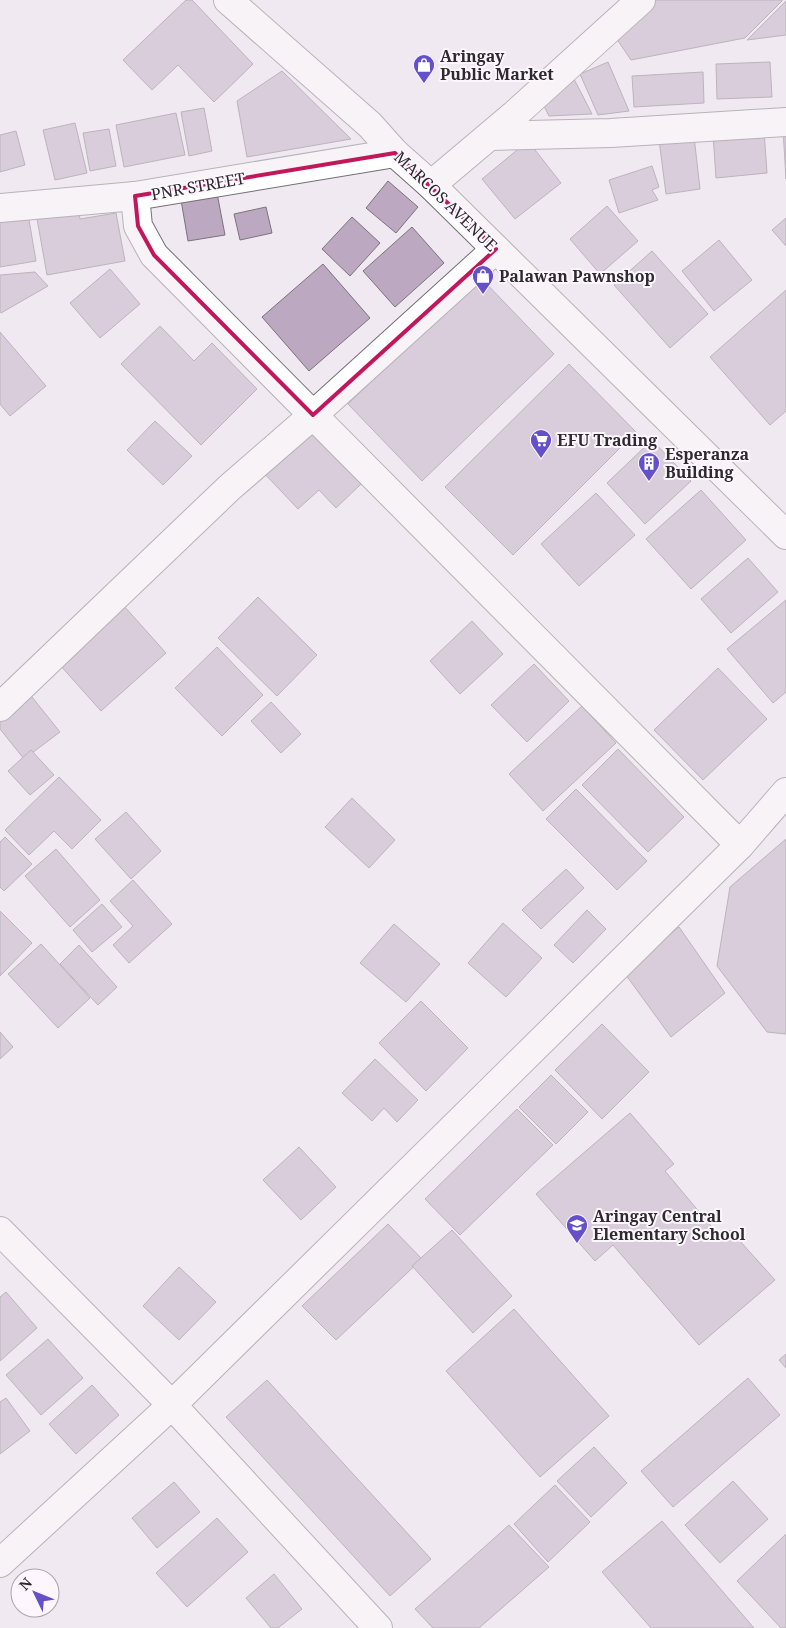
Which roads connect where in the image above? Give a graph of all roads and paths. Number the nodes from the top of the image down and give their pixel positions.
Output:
1 (228, 0) edge
2 (641, 0) edge
3 (786, 122) edge
4 (490, 136) junction
5 (395, 152) junction
6 (431, 185) junction
7 (135, 196) junction
8 (0, 208) edge
9 (496, 249) junction
10 (313, 415) junction
11 (786, 534) edge
12 (0, 707) edge
13 (786, 792) edge
14 (740, 845) junction
15 (0, 1231) edge
16 (172, 1405) junction
17 (0, 1563) edge
18 (378, 1628) edge

1 - 5 street, MARCOS AVENUE
2 - 4 street
3 - 4 street
4 - 6 street
5 - 6 street, MARCOS AVENUE
5 - 7 street, PNR STREET
6 - 9 street, MARCOS AVENUE
7 - 8 street, PNR STREET
7 - 10 street
9 - 10 street
9 - 11 street, MARCOS AVENUE
10 - 12 street
10 - 14 street
13 - 14 street
14 - 16 street
15 - 16 street
16 - 17 street
16 - 18 street

